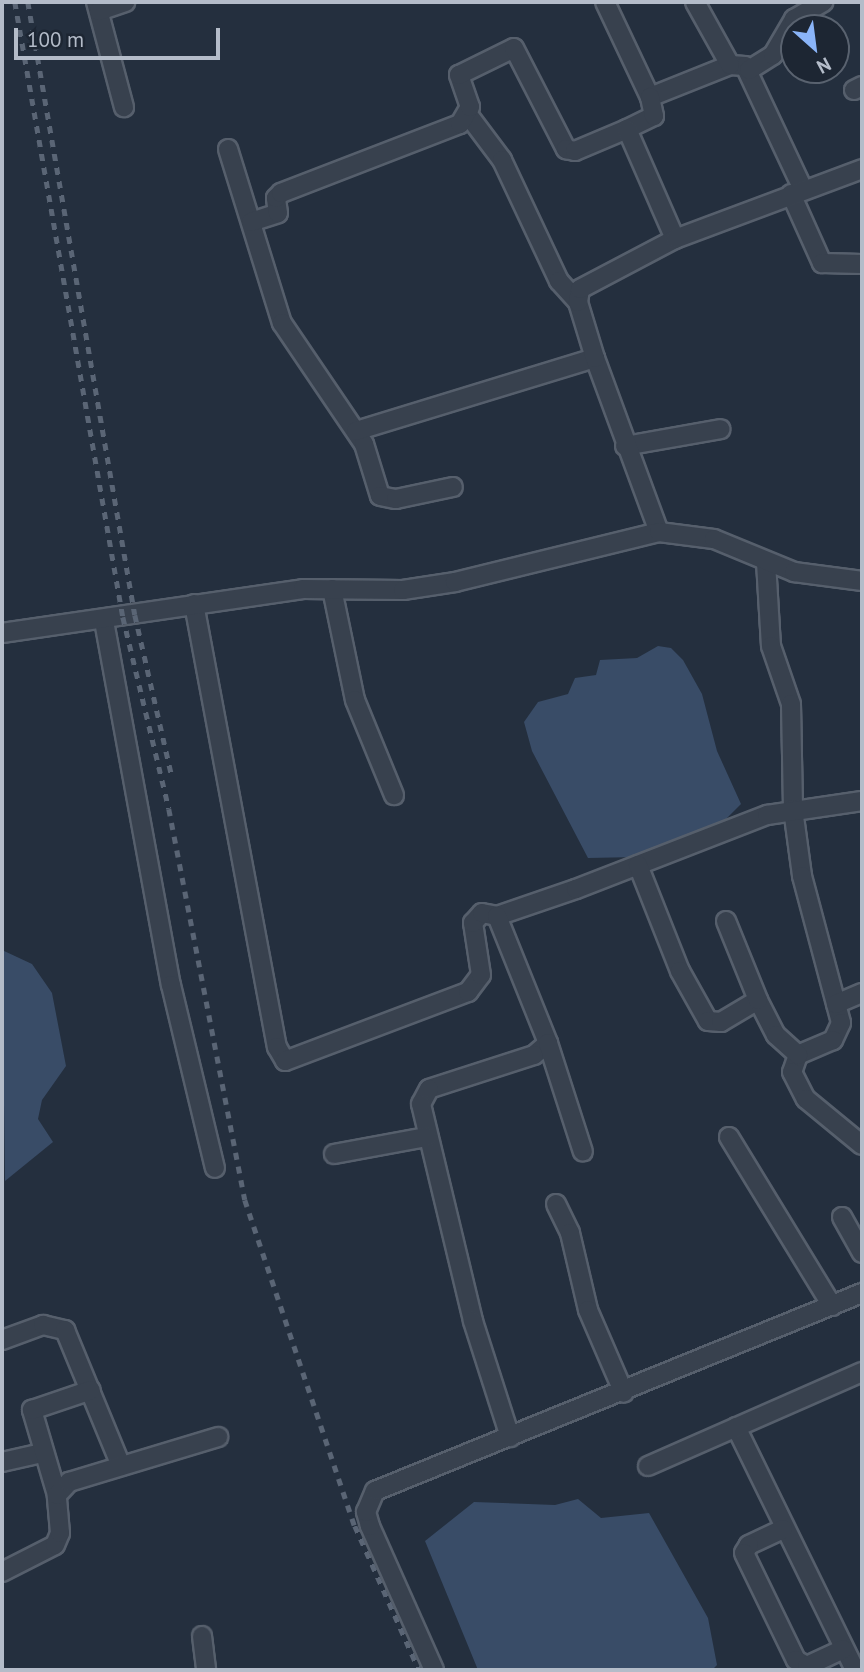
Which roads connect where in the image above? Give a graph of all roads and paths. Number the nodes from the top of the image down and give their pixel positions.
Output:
1 (125, 2) edge
2 (605, 2) edge
3 (695, 2) edge
4 (824, 2) edge
5 (97, 7) edge
6 (730, 65) junction
7 (749, 70) junction
8 (650, 97) junction
9 (124, 107) dead end
10 (469, 116) junction
11 (627, 129) junction
12 (228, 149) dead end
13 (862, 169) edge
14 (797, 192) junction
15 (251, 222) junction
16 (675, 239) junction
17 (862, 264) edge
18 (578, 302) junction
19 (595, 358) junction
20 (721, 429) dead end
21 (356, 431) junction
22 (625, 446) junction
23 (453, 487) dead end
24 (659, 532) junction
25 (765, 562) junction
26 (862, 581) edge
27 (332, 590) junction
28 (194, 604) junction
29 (104, 621) junction
30 (2, 633) edge
31 (394, 795) dead end
32 (862, 801) edge
33 (793, 810) junction
34 (638, 865) junction
35 (497, 916) junction
36 (726, 921) dead end
37 (862, 993) edge
38 (758, 1000) junction
39 (836, 1004) junction
40 (548, 1043) junction
41 (798, 1055) junction
42 (427, 1137) junction
43 (729, 1137) dead end
44 (862, 1145) edge
45 (583, 1152) dead end
46 (334, 1154) dead end
47 (215, 1168) dead end
48 (556, 1204) dead end
49 (842, 1217) dead end
50 (862, 1253) edge
51 (862, 1293) edge
52 (832, 1306) junction
53 (2, 1340) edge
54 (862, 1372) edge
55 (91, 1391) junction
56 (624, 1393) junction
57 (736, 1427) junction
58 (218, 1437) dead end
59 (510, 1437) junction
60 (42, 1453) junction
61 (2, 1462) edge
62 (121, 1466) junction
63 (648, 1466) dead end
64 (57, 1495) junction
65 (783, 1530) junction
66 (2, 1572) edge
67 (202, 1636) dead end
68 (843, 1649) junction
69 (205, 1670) edge
70 (434, 1670) edge
71 (855, 1670) edge

1 - 5 street
2 - 8 street
3 - 6 street
4 - 7 street
5 - 9 street
6 - 7 street
6 - 8 street
7 - 14 street
8 - 11 street
10 - 11 street
10 - 15 street
10 - 18 street
11 - 16 street
12 - 15 street
13 - 14 street
14 - 16 street
14 - 17 street
15 - 21 street
16 - 18 street
18 - 19 street
19 - 21 street
19 - 22 street
20 - 22 street
21 - 23 street
22 - 24 street
24 - 25 street
24 - 27 street
25 - 26 street
25 - 33 street
27 - 28 street
27 - 31 street
28 - 29 street
28 - 35 street
29 - 30 street
29 - 47 street
32 - 33 street
33 - 34 street
33 - 39 street
34 - 35 street
34 - 38 street
35 - 40 street
36 - 38 street
37 - 39 street
38 - 41 street
39 - 41 street
40 - 42 street
40 - 45 street
41 - 44 street
42 - 46 street
42 - 59 street
43 - 52 street
48 - 56 street
49 - 50 street
51 - 52 street
52 - 56 street
53 - 55 street
54 - 57 street
55 - 60 street
55 - 62 street
56 - 59 street
57 - 63 street
57 - 65 street
58 - 62 street
59 - 70 street
60 - 61 street
60 - 64 street
62 - 64 street
64 - 66 street
65 - 68 street
65 - 68 street
67 - 69 street
68 - 71 street

